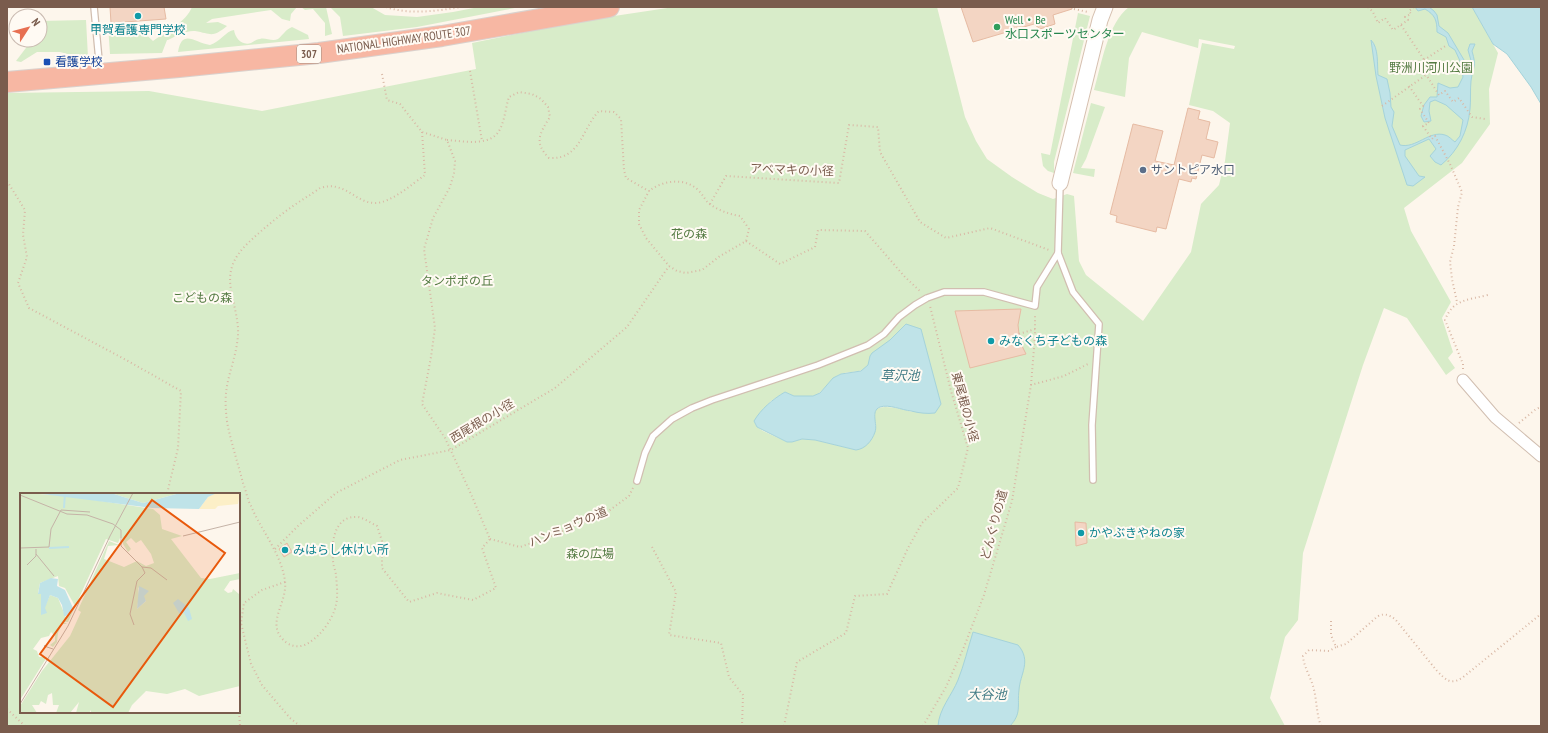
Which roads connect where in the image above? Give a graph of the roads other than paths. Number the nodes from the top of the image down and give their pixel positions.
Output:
1 (94, 7) edge
2 (609, 7) edge
3 (1099, 10) edge
4 (100, 74) junction
5 (7, 82) edge
6 (1060, 183) joint
7 (1058, 253) junction
8 (1464, 380) road end
9 (1541, 456) edge
10 (1093, 480) dead end
11 (637, 481) road end

1 - 4 lane
2 - 4 highway, NATIONAL HIGHWAY ROUTE 307 / 307
3 - 6 street
4 - 5 highway, NATIONAL HIGHWAY ROUTE 307 / 307
6 - 7 lane
7 - 10 lane
7 - 11 lane
8 - 9 street

